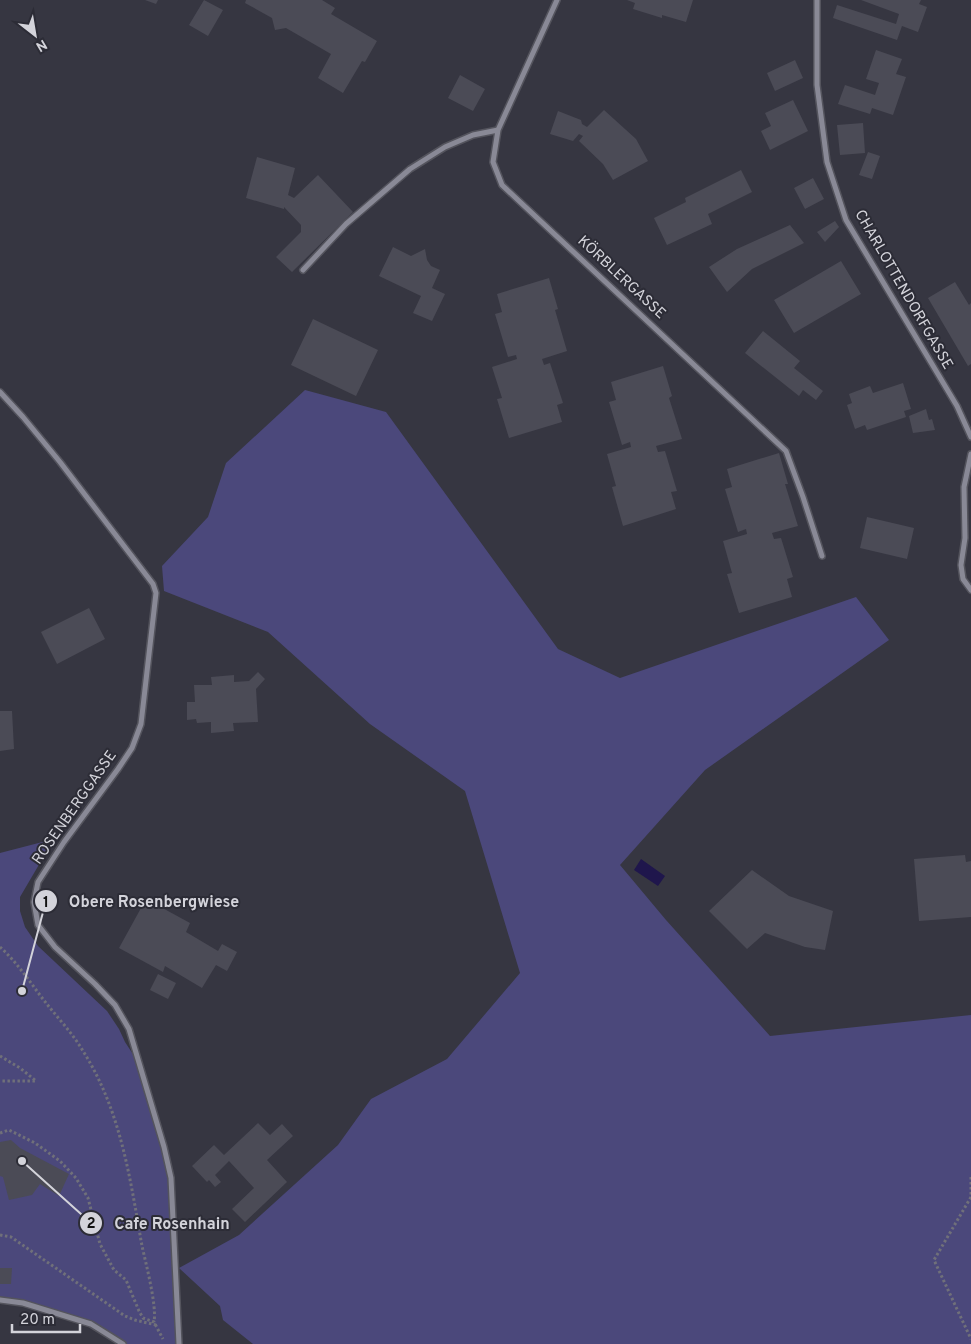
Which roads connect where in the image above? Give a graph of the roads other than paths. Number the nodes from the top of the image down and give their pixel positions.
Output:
1 (557, 0) edge
2 (817, 0) edge
3 (498, 130) junction
4 (303, 270) dead end
5 (0, 392) edge
6 (971, 437) edge
7 (971, 454) edge
8 (822, 556) dead end
9 (971, 590) edge
10 (0, 1300) edge
11 (123, 1344) edge
12 (179, 1344) edge

1 - 3 street, KÖRBLERGASSE
2 - 6 street, CHARLOTTENDORFGASSE
3 - 4 street
3 - 8 street, KÖRBLERGASSE
5 - 12 street, ROSENBERGGASSE
7 - 9 street
10 - 11 street

